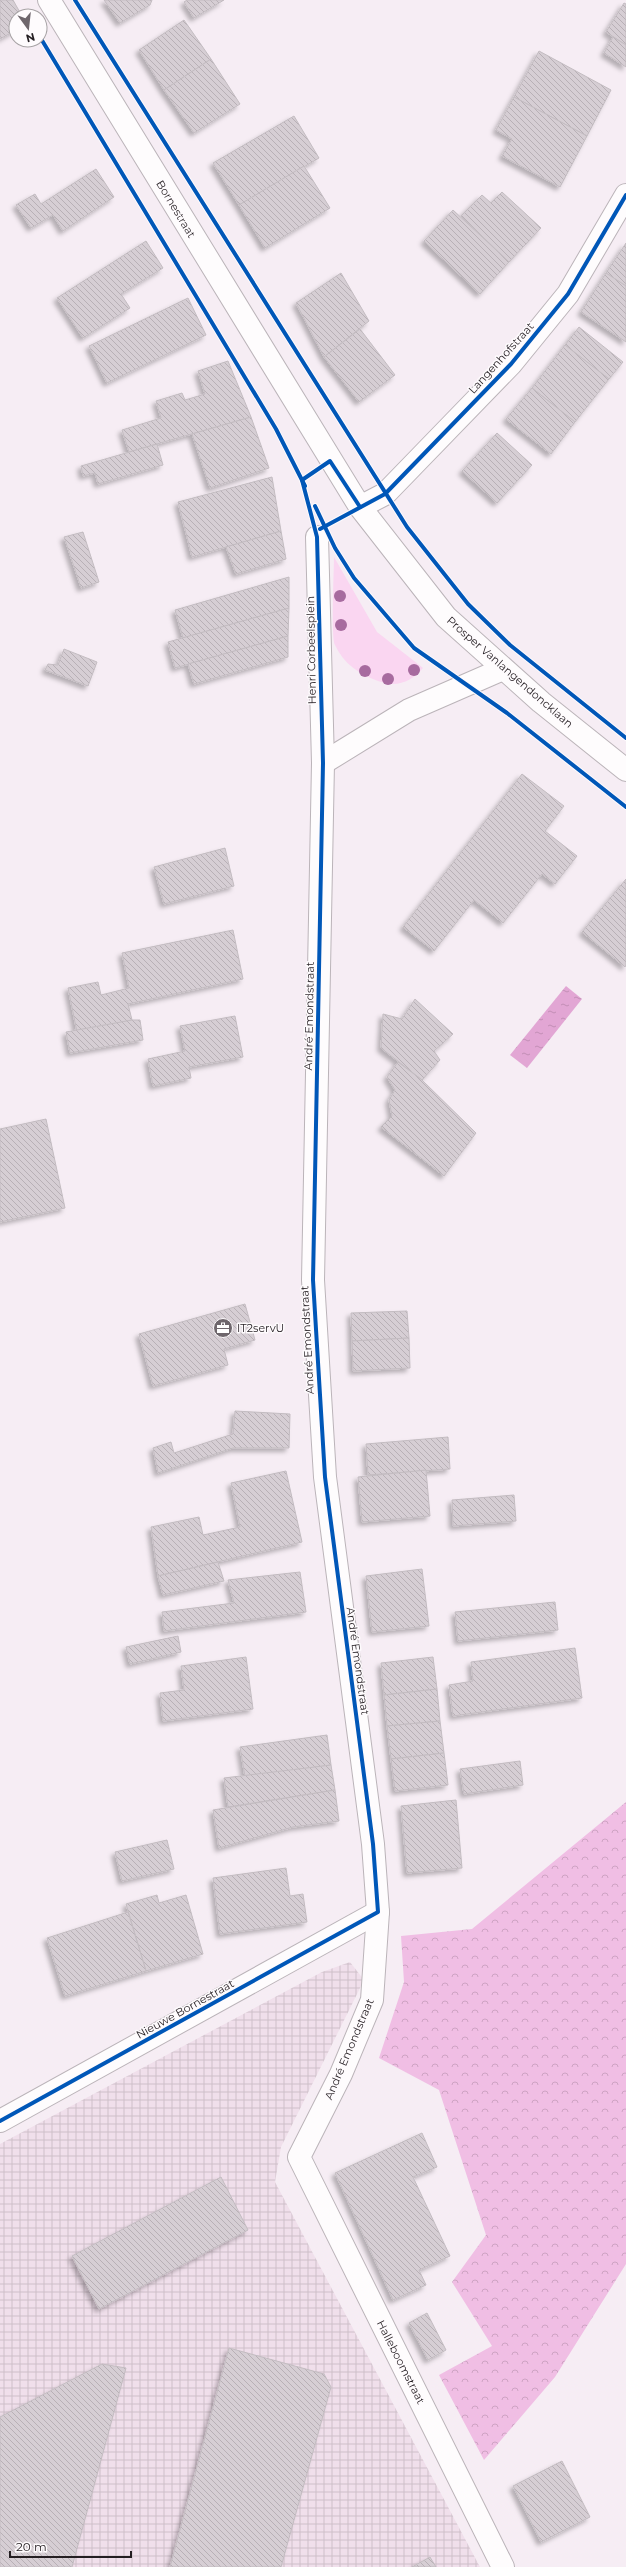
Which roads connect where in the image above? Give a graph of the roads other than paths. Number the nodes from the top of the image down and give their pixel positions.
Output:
1 (49, 0) edge
2 (626, 195) edge
3 (360, 507) junction
4 (317, 537) dead end
5 (504, 669) junction
6 (323, 763) junction
7 (626, 770) edge
8 (378, 1912) junction
9 (0, 2121) edge
10 (299, 2157) joint
11 (503, 2567) edge

1 - 3 street, Bornestraat
2 - 3 street, Langenhofstraat
3 - 5 street, Prosper Vanlangendoncklaan
4 - 6 street, Henri Corbeelsplein
5 - 6 street
5 - 7 street, Prosper Vanlangendoncklaan
6 - 8 street, André Emondstraat
8 - 9 street, Nieuwe Bornestraat
8 - 10 street, André Emondstraat
10 - 11 street, Halleboomstraat

